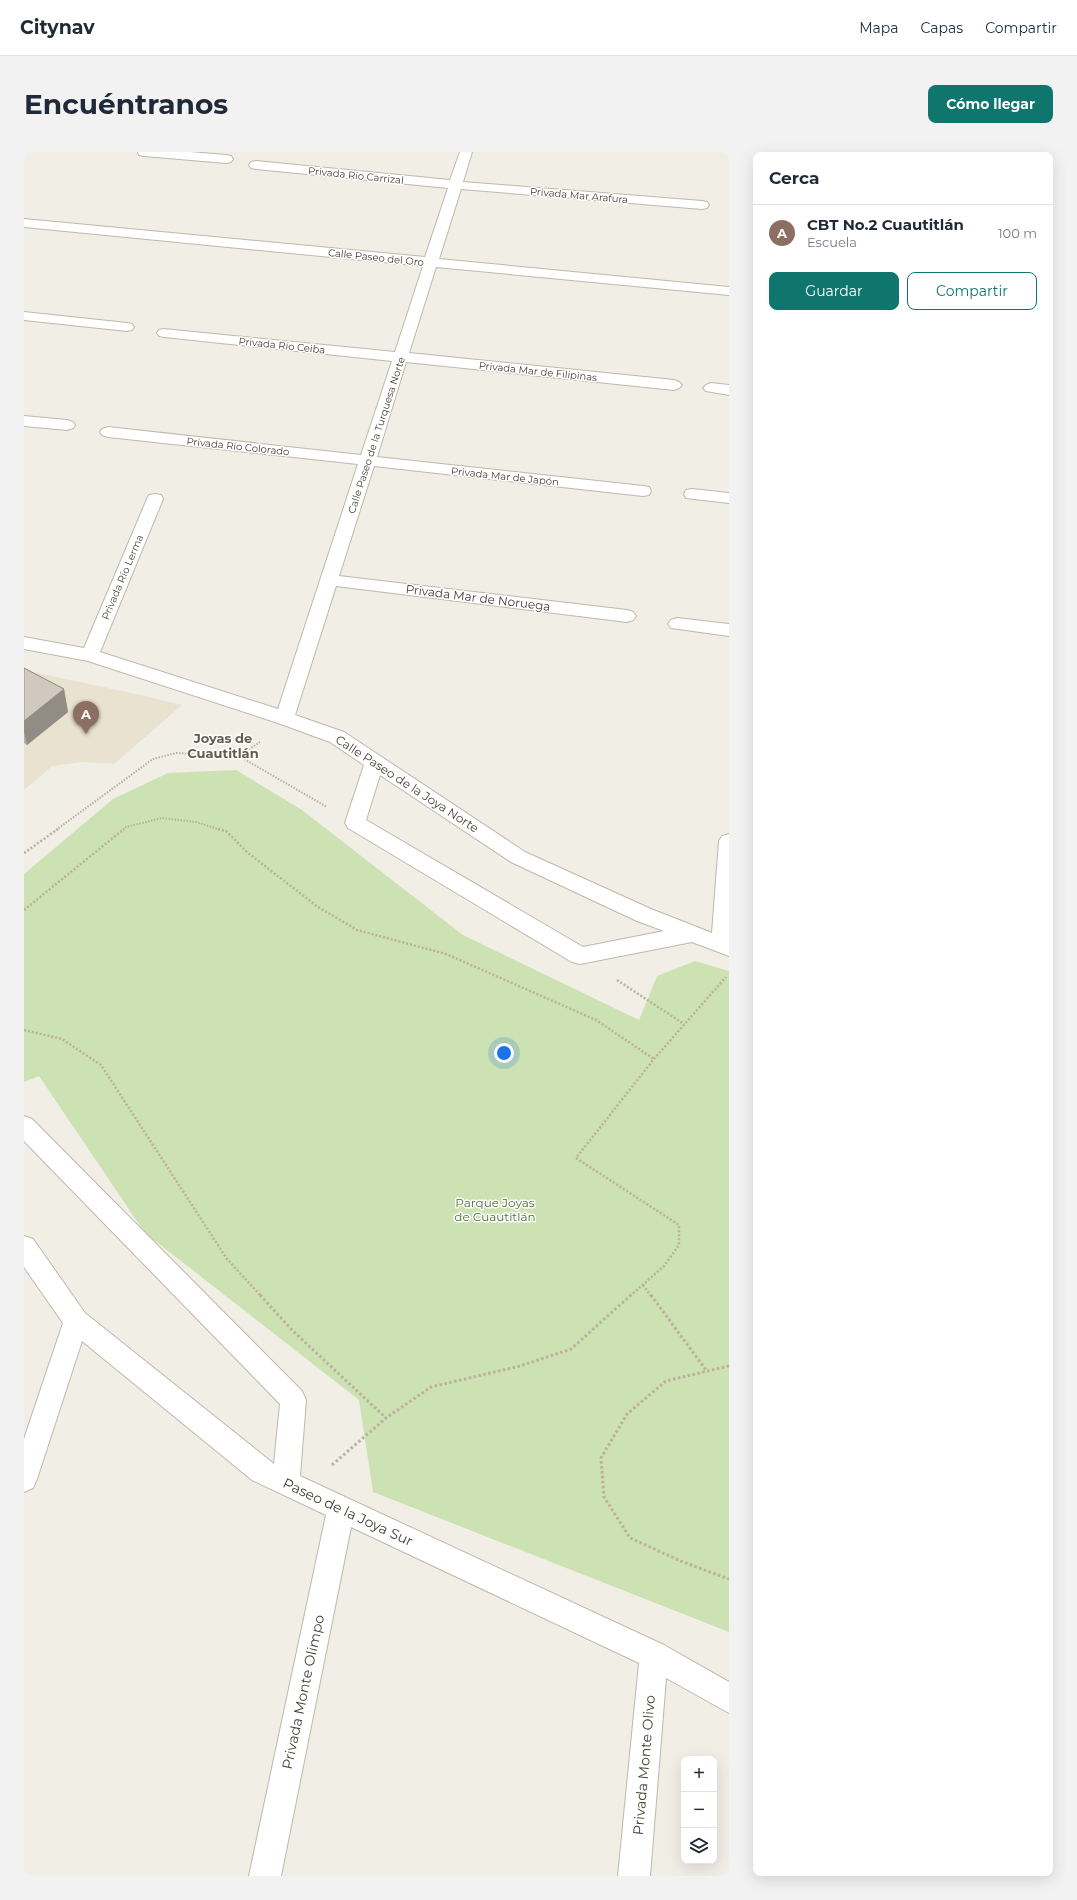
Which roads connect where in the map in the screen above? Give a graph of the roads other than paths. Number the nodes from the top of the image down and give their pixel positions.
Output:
1 (144, 152) edge
2 (466, 152) edge
3 (226, 159) dead end
4 (256, 165) dead end
5 (456, 185) junction
6 (702, 205) dead end
7 (24, 223) edge
8 (431, 263) junction
9 (729, 291) edge
10 (24, 316) edge
11 (127, 327) dead end
12 (164, 333) dead end
13 (401, 357) junction
14 (674, 385) dead end
15 (711, 388) dead end
16 (729, 390) edge
17 (24, 421) edge
18 (67, 426) dead end
19 (108, 432) dead end
20 (368, 461) junction
21 (643, 491) dead end
22 (692, 494) dead end
23 (729, 498) edge
24 (155, 500) dead end
25 (330, 580) junction
26 (627, 616) dead end
27 (677, 624) dead end
28 (729, 630) edge
29 (24, 643) edge
30 (90, 655) junction
31 (285, 718) junction
32 (375, 762) junction
33 (729, 841) edge
34 (692, 934) junction
35 (725, 947) edge
36 (24, 1126) edge
37 (24, 1247) edge
38 (76, 1321) junction
39 (24, 1479) edge
40 (294, 1486) junction
41 (341, 1508) junction
42 (654, 1655) junction
43 (729, 1698) edge
44 (265, 1876) edge
45 (634, 1876) edge

1 - 3 street
2 - 5 street, Calle Paseo de la Turquesa Norte
4 - 5 street, Privada Río Carrizal
5 - 6 street, Privada Mar Arafura
5 - 8 street, Calle Paseo de la Turquesa Norte
7 - 8 street, Calle Paseo del Oro
8 - 9 street, Calle Paseo del Oro
8 - 13 street, Calle Paseo de la Turquesa Norte
10 - 11 street
12 - 13 street, Privada Río Ceiba
13 - 14 street, Privada Mar de Filipinas
13 - 20 street, Calle Paseo de la Turquesa Norte
15 - 16 street
17 - 18 street
19 - 20 street, Privada Río Colorado
20 - 21 street, Privada Mar de Japón
20 - 25 street, Calle Paseo de la Turquesa Norte
22 - 23 street
24 - 30 street, Privada Río Lerma
25 - 26 street, Privada Mar de Noruega
25 - 31 street, Calle Paseo de la Turquesa Norte
27 - 28 street
29 - 30 street, Calle Paseo de la Joya Norte
30 - 31 street, Calle Paseo de la Joya Norte
31 - 32 street, Calle Paseo de la Joya Norte
32 - 34 street, Calle Paseo de la Joya Norte
32 - 34 street
33 - 35 street
34 - 35 street, Calle Paseo de la Joya Norte
36 - 40 street
37 - 38 street, Paseo de la Joya Sur
38 - 39 street
38 - 40 street, Paseo de la Joya Sur
40 - 41 street, Paseo de la Joya Sur
41 - 42 street, Paseo de la Joya Sur
41 - 44 street, Privada Monte Olimpo
42 - 43 street, Paseo de la Joya Sur
42 - 45 street, Privada Monte Olivo

